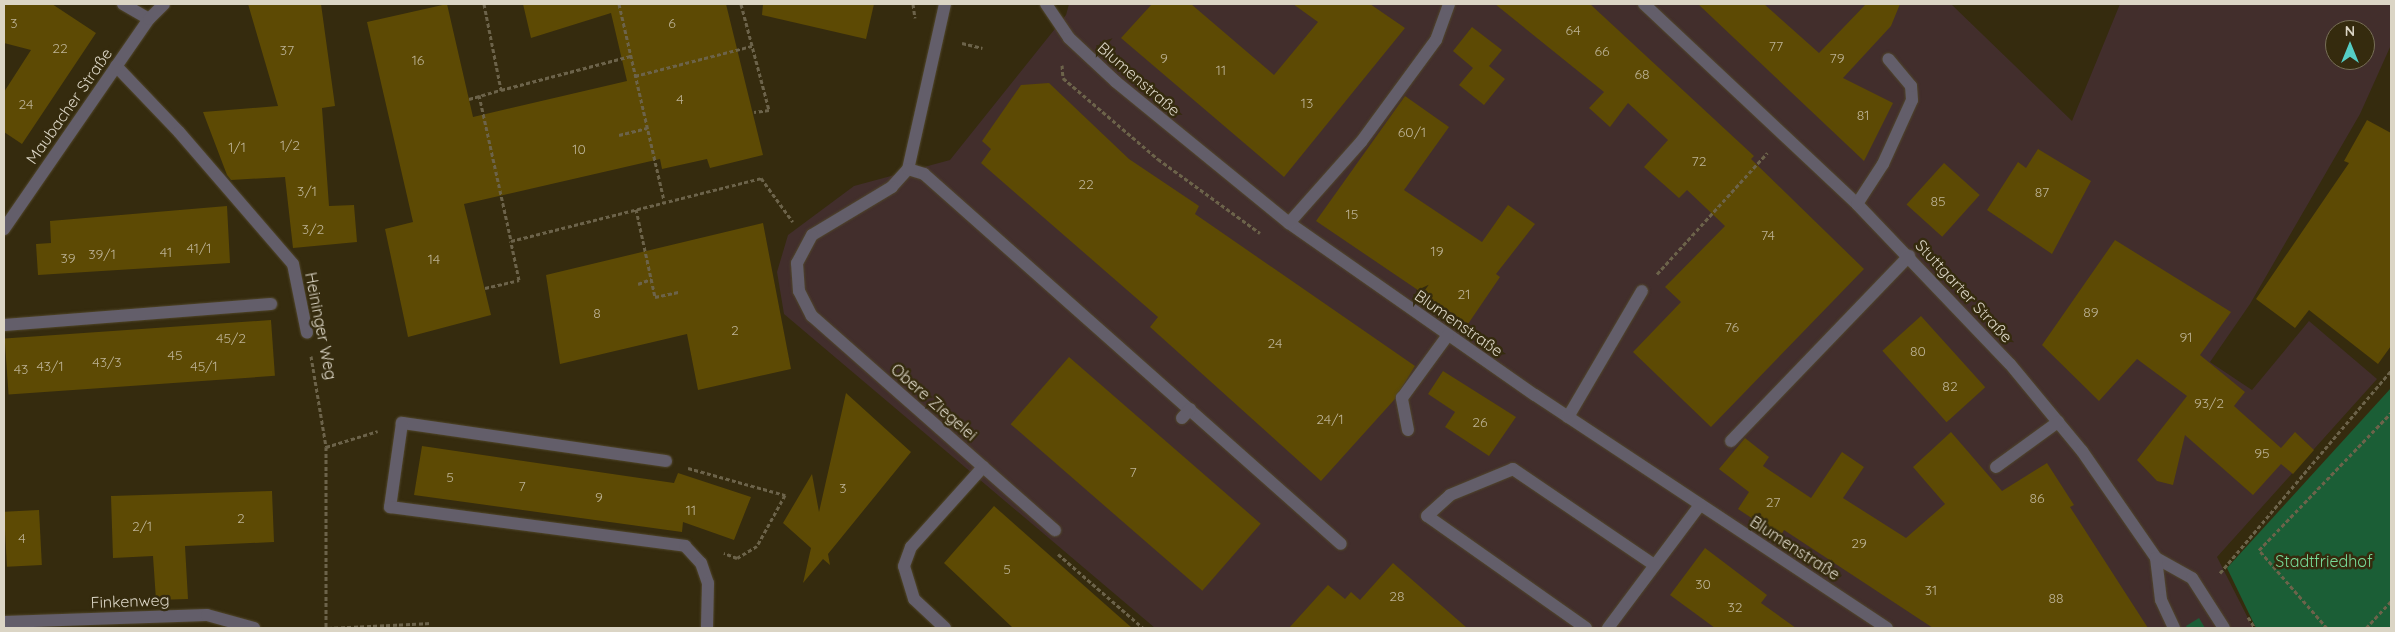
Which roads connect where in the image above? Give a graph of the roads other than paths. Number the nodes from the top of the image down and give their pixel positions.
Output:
1 (123, 4) edge
2 (164, 4) edge
3 (945, 4) edge
4 (1045, 4) edge
5 (1449, 4) edge
6 (1644, 4) edge
7 (148, 18) junction
8 (1888, 59) dead end
9 (116, 66) junction
10 (908, 169) junction
11 (1857, 204) junction
12 (1289, 223) junction
13 (4, 229) edge
14 (1909, 256) junction
15 (1642, 291) road end
16 (271, 304) dead end
17 (4, 325) edge
18 (307, 333) road end
19 (1448, 335) junction
20 (1568, 417) junction
21 (2058, 422) junction
22 (1408, 430) dead end
23 (1731, 441) dead end
24 (666, 462) dead end
25 (983, 467) junction
26 (1996, 467) dead end
27 (1700, 505) junction
28 (1055, 530) road end
29 (1341, 544) dead end
30 (2156, 558) junction
31 (1654, 565) junction
32 (4, 622) edge
33 (254, 628) edge
34 (707, 628) edge
35 (946, 628) edge
36 (1586, 628) edge
37 (1608, 628) edge
38 (1887, 628) edge
39 (2174, 628) edge
40 (2224, 628) edge

1 - 7 street
2 - 7 street, Maubacher Straße
3 - 10 street
4 - 12 street, Blumenstraße
5 - 12 street
6 - 11 street, Stuttgarter Straße
7 - 9 street, Maubacher Straße
8 - 11 street
9 - 13 street, Maubacher Straße
9 - 18 street, Heininger Weg
10 - 25 street, Obere Ziegelei
10 - 29 street
11 - 14 street, Stuttgarter Straße
12 - 19 street, Blumenstraße
14 - 21 street, Stuttgarter Straße
14 - 23 street
15 - 20 street
16 - 17 street
19 - 20 street, Blumenstraße
19 - 22 street
20 - 27 street, Blumenstraße
21 - 26 street
21 - 30 street, Stuttgarter Straße
24 - 34 street
25 - 28 street, Obere Ziegelei
25 - 35 street
27 - 31 street
27 - 38 street, Blumenstraße
30 - 39 street
30 - 40 street, Stuttgarter Straße
31 - 36 street
31 - 37 street
32 - 33 street, Finkenweg

